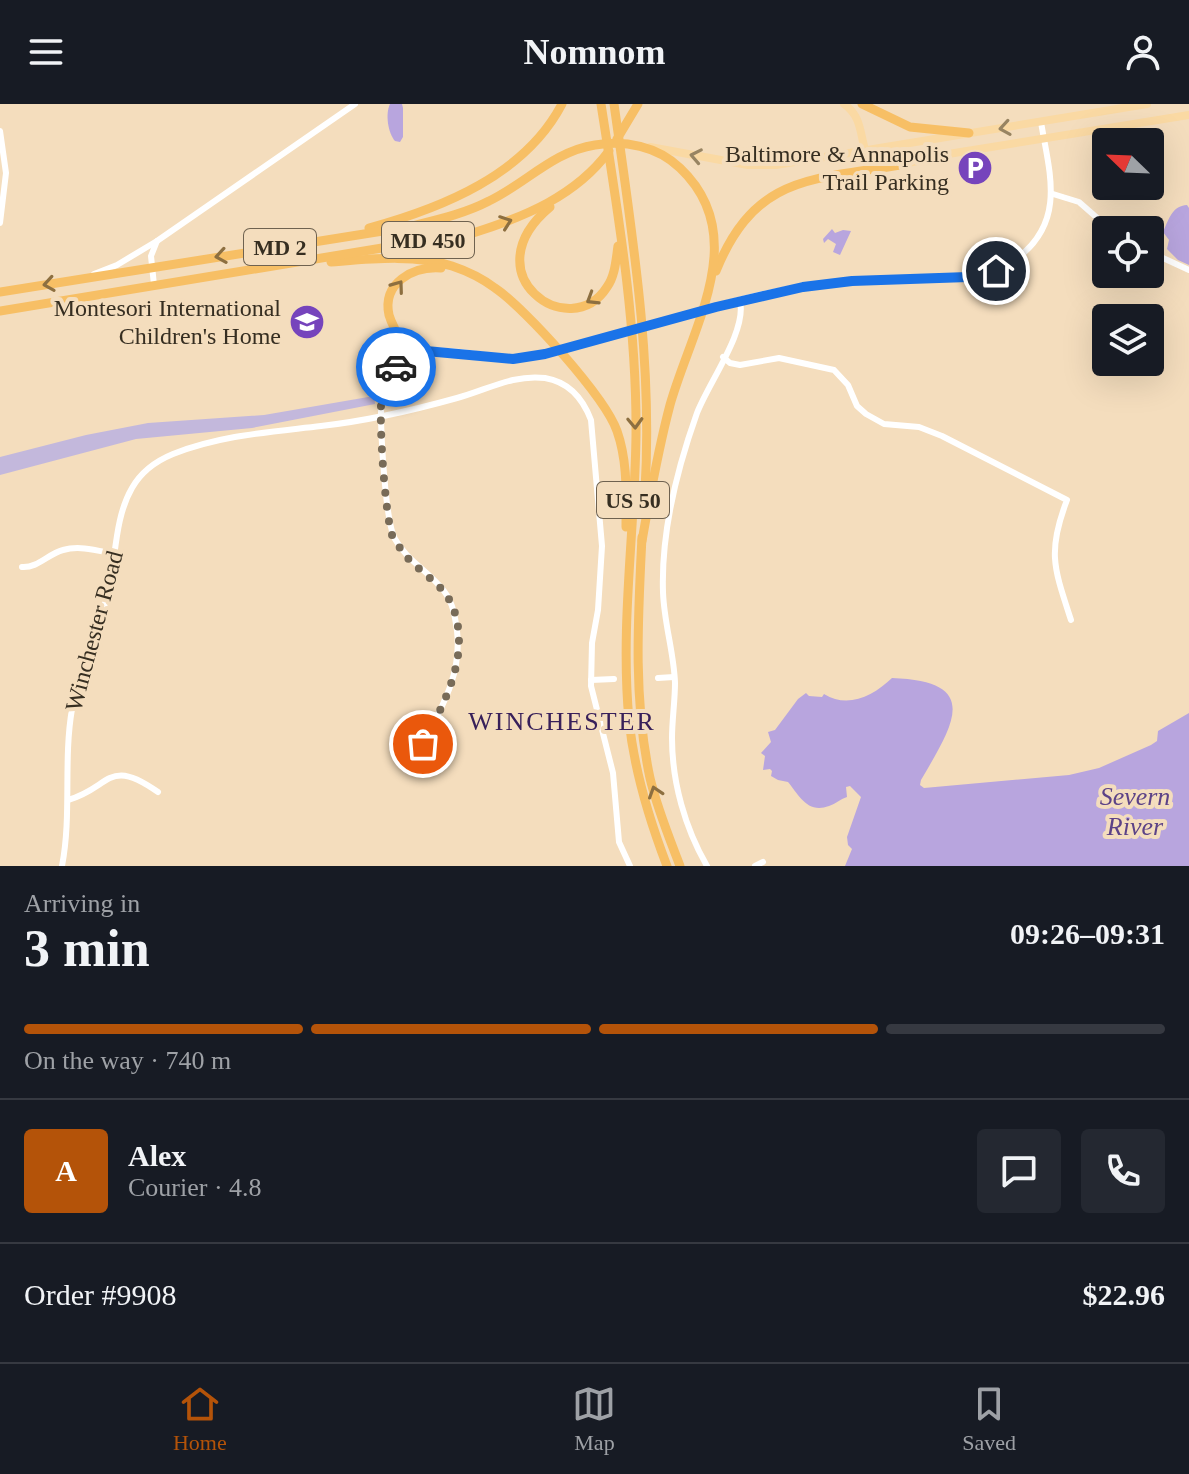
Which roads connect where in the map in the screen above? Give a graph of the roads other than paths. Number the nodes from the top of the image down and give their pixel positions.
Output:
1 (355, 104) edge
2 (562, 104) edge
3 (601, 104) edge
4 (614, 104) edge
5 (638, 104) edge
6 (844, 104) edge
7 (862, 104) edge
8 (1147, 104) edge
9 (1189, 115) edge
10 (1041, 122) junction
11 (0, 131) edge
12 (969, 133) junction
13 (1044, 139) junction
14 (634, 144) junction
15 (864, 149) junction
16 (900, 165) junction
17 (581, 181) junction
18 (1053, 194) junction
19 (1, 206) edge
20 (1095, 216) edge
21 (0, 223) edge
22 (621, 231) junction
23 (157, 241) junction
24 (300, 243) junction
25 (1164, 258) edge
26 (153, 268) junction
27 (265, 268) junction
28 (1189, 270) edge
29 (472, 275) junction
30 (80, 279) junction
31 (154, 285) junction
32 (0, 292) edge
33 (706, 297) junction
34 (740, 301) junction
35 (0, 311) edge
36 (636, 315) junction
37 (410, 355) junction
38 (723, 357) junction
39 (381, 415) junction
40 (642, 541) junction
41 (115, 554) junction
42 (22, 567) dead end
43 (1071, 620) dead end
44 (626, 655) junction
45 (674, 677) junction
46 (658, 678) dead end
47 (614, 679) dead end
48 (591, 680) junction
49 (423, 744) dead end
50 (158, 792) dead end
51 (68, 800) junction
52 (763, 862) dead end
53 (62, 865) edge
54 (630, 866) edge
55 (667, 866) edge
56 (680, 866) edge
57 (707, 866) edge
58 (755, 866) edge

1 - 23 street
2 - 24 highway
3 - 22 highway, US 50
4 - 36 highway, US 50
5 - 17 highway, MD 450
6 - 15 main road
7 - 12 highway
8 - 10 main road
9 - 13 main road
10 -> 12 main road
10 - 13 street
11 - 19 street
12 - 15 main road
13 - 16 main road
13 - 18 street
15 -> 14 main road
14 - 24 highway, MD 2
14 - 33 highway, MD 2
15 - 16 main road
16 - 33 highway
22 -> 17 highway
27 -> 17 highway, MD 450
18 - 20 street
18 - 34 street
19 - 21 street
22 - 36 highway, US 50
23 - 26 street
23 - 30 street
24 -> 26 highway, MD 2
25 - 28 street
26 - 30 highway, MD 2
26 - 31 street
27 - 29 highway
27 - 31 highway, MD 2
37 -> 29 highway
29 - 44 highway
30 -> 32 highway, MD 2
31 - 35 highway, MD 2
33 - 40 highway, MD 2
34 - 37 street
34 - 38 street
36 - 40 highway, US 50
36 -> 44 highway, US 50
37 - 39 street
38 - 43 street
38 - 45 street
39 - 41 street, Winchester Road
39 - 48 street, Winchester Road
39 - 49 street
56 -> 40 highway, US 50
41 - 42 street
41 - 51 street, Winchester Road
44 - 55 highway, US 50
45 - 46 street
45 - 57 street
47 - 48 street
48 - 54 street, Winchester Road
50 - 51 street
51 - 53 street, Winchester Road
52 - 58 street

